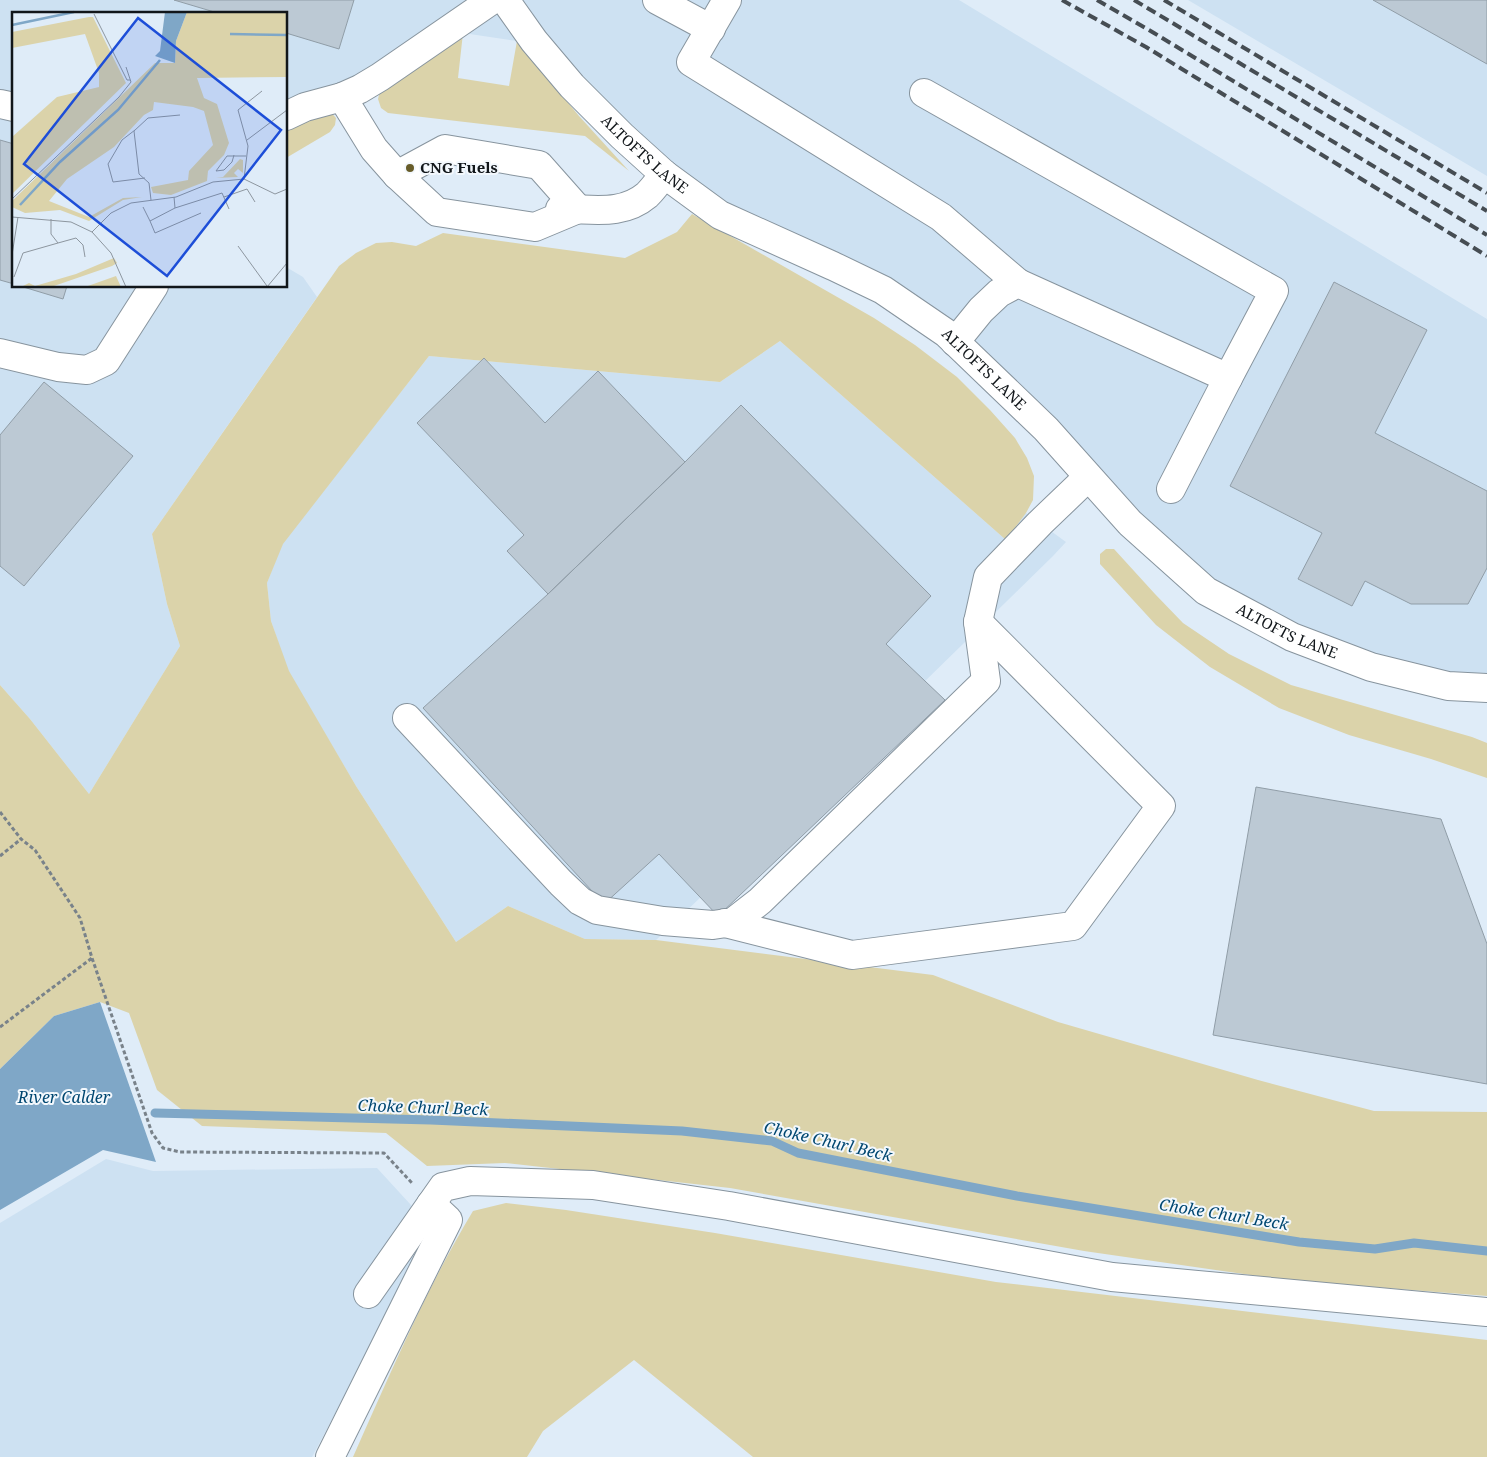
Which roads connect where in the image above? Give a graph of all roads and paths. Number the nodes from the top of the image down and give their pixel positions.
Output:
1 (492, 0) edge
2 (504, 0) edge
3 (656, 0) edge
4 (727, 0) edge
5 (710, 29) junction
6 (924, 93) dead end
7 (342, 97) junction
8 (288, 115) edge
9 (664, 174) junction
10 (397, 175) junction
11 (578, 208) junction
12 (1018, 284) junction
13 (153, 288) edge
14 (955, 342) junction
15 (0, 353) edge
16 (1228, 378) junction
17 (1088, 477) junction
18 (1171, 489) dead end
19 (978, 622) junction
20 (1487, 688) edge
21 (407, 718) dead end
22 (0, 812) edge
23 (21, 839) junction
24 (0, 856) edge
25 (725, 923) junction
26 (92, 958) junction
27 (0, 1027) edge
28 (431, 1204) junction
29 (368, 1294) dead end
30 (1487, 1312) edge
31 (330, 1457) edge

1 - 7 street
2 - 9 street, ALTOFTS LANE
3 - 5 street
4 - 5 street
5 - 12 street
6 - 16 street
7 - 8 street
7 - 10 street
9 - 11 street
9 - 14 street, ALTOFTS LANE
10 - 11 street
10 - 11 street
12 - 14 street
12 - 16 street
13 - 15 street
14 - 17 street, ALTOFTS LANE
16 - 18 street
17 - 19 street
17 - 20 street, ALTOFTS LANE
19 - 25 street
19 - 25 street
21 - 25 street
22 - 23 path
23 - 24 path
23 - 26 path
26 - 27 path
26 - 28 path
28 - 29 street
28 - 30 street
28 - 31 street

